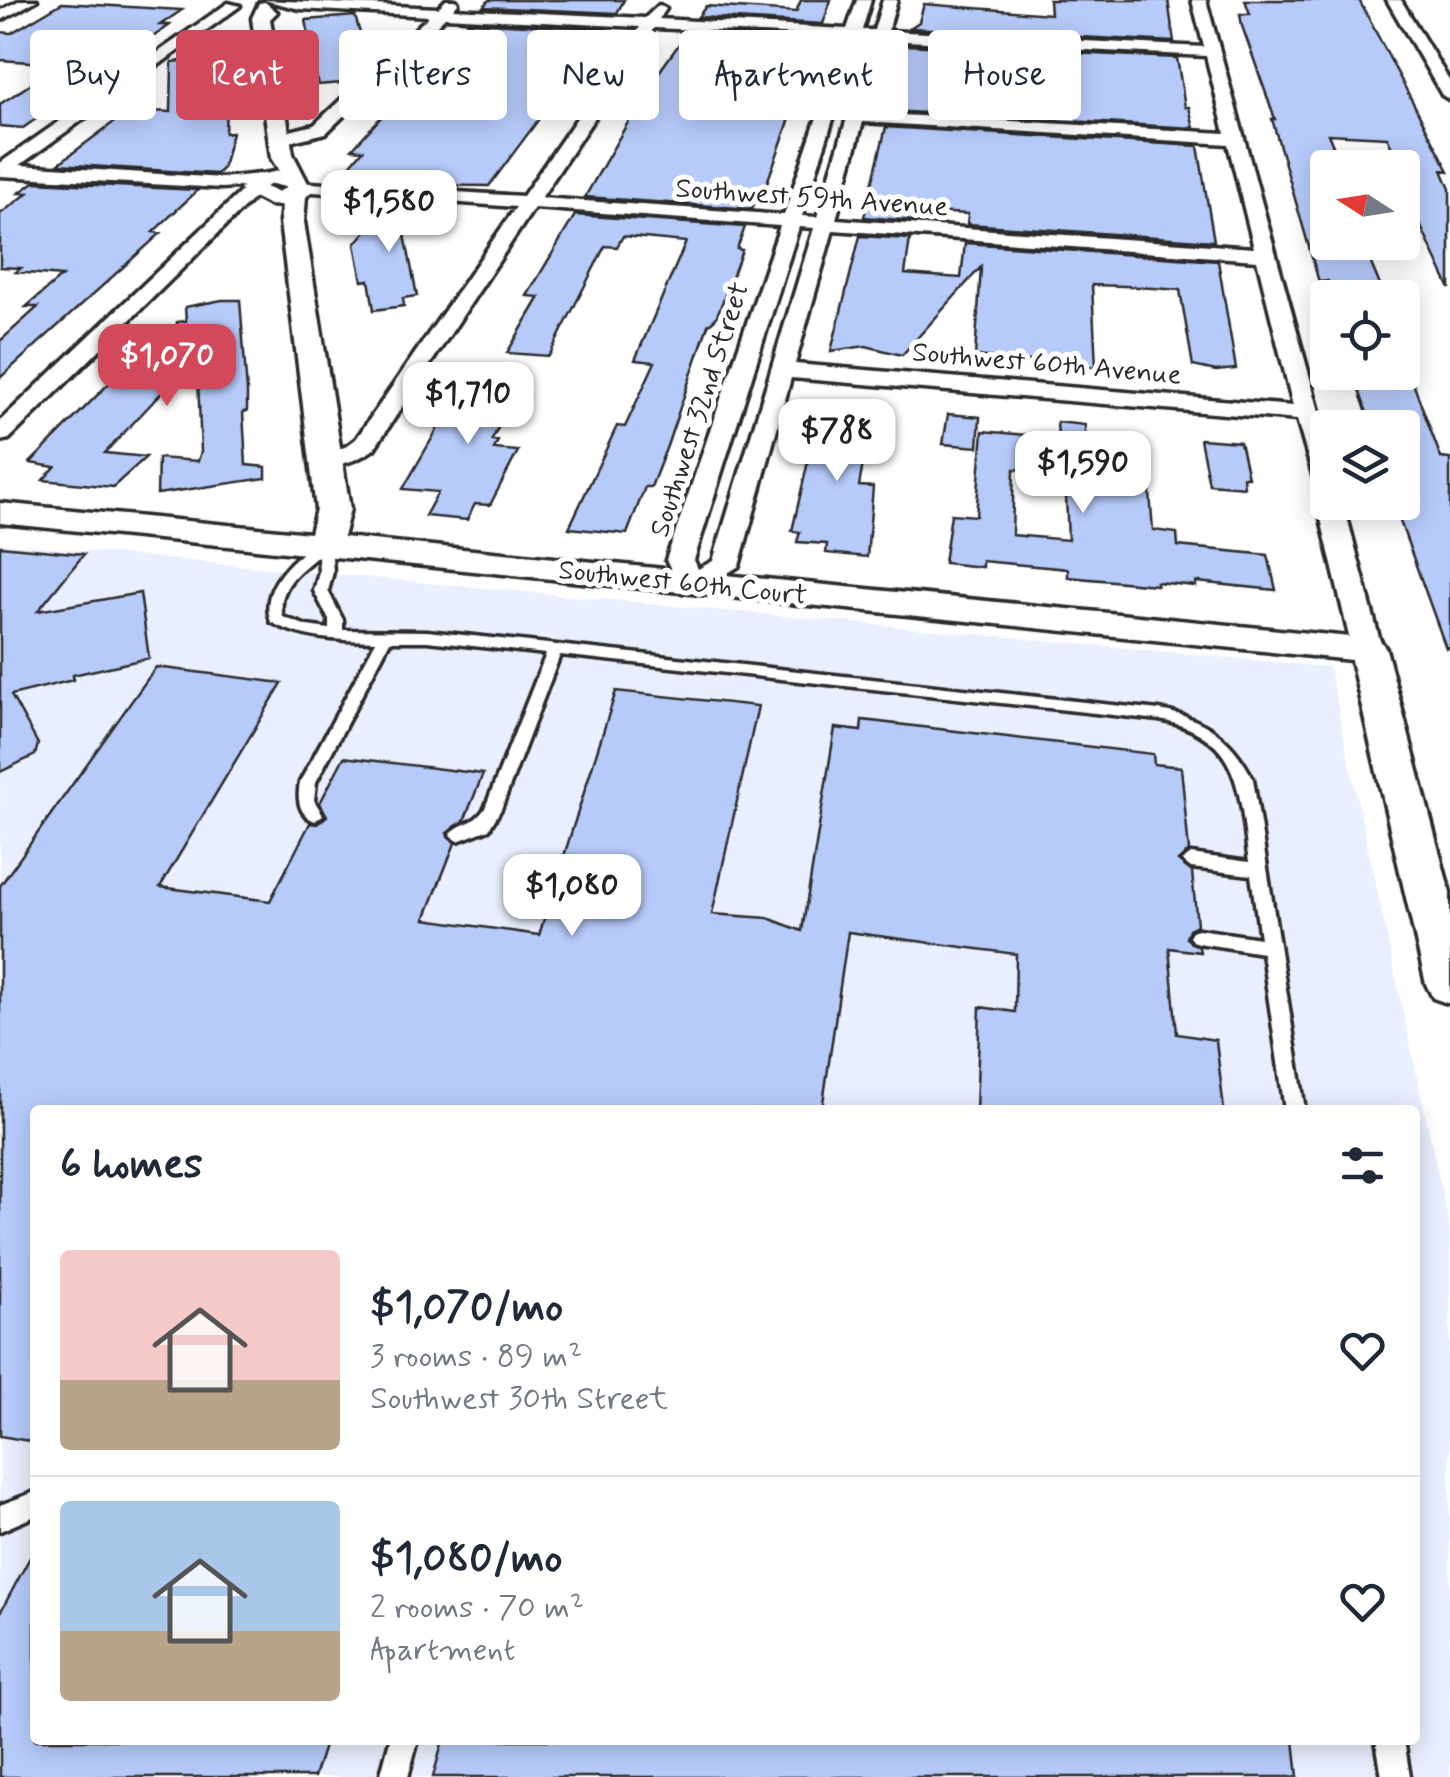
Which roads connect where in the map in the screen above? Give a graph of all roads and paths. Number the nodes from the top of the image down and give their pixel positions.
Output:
1 (30, 0) edge
2 (454, 0) edge
3 (665, 0) edge
4 (864, 0) edge
5 (890, 0) edge
6 (1199, 0) edge
7 (1394, 0) edge
8 (242, 6) edge
9 (441, 12) junction
10 (0, 17) edge
11 (650, 23) junction
12 (792, 30) edge
13 (854, 30) edge
14 (881, 30) edge
15 (908, 36) edge
16 (1212, 52) junction
17 (1450, 95) edge
18 (908, 119) edge
19 (824, 120) edge
20 (855, 120) edge
21 (1237, 139) junction
22 (281, 148) junction
23 (1, 170) edge
24 (276, 192) junction
25 (528, 204) junction
26 (791, 222) junction
27 (825, 224) junction
28 (1266, 255) junction
29 (782, 370) junction
30 (1307, 414) junction
31 (1310, 425) edge
32 (0, 434) edge
33 (326, 459) junction
34 (0, 513) edge
35 (1335, 520) edge
36 (324, 544) junction
37 (692, 583) junction
38 (336, 632) junction
39 (386, 635) junction
40 (1367, 648) junction
41 (555, 650) junction
42 (315, 814) dead end
43 (458, 834) dead end
44 (1190, 861) dead end
45 (1260, 870) junction
46 (1198, 936) dead end
47 (1270, 947) junction
48 (1450, 984) edge
49 (1294, 1105) edge
50 (30, 1506) edge
51 (0, 1518) edge
52 (403, 1745) edge
53 (1391, 1745) edge
54 (394, 1777) edge
55 (1396, 1777) edge

1 - 10 street
2 - 9 street
3 - 11 street
4 - 13 street, Southwest 32nd Street
5 - 14 street, Southwest 32nd Street
6 - 16 street
7 - 17 street
8 - 9 street
8 - 22 street
8 - 23 street
9 - 11 street
9 - 22 street
11 - 12 street
11 - 25 street
15 - 16 street
16 - 21 street
18 - 21 street
19 - 26 street, Southwest 32nd Street
20 - 27 street, Southwest 32nd Street
21 - 28 street
22 - 24 street
23 - 24 street, Southwest 59th Avenue
24 - 25 street, Southwest 59th Avenue
24 - 32 street
24 - 33 street
25 - 26 street, Southwest 59th Avenue
25 - 33 street
26 - 27 street, Southwest 59th Avenue
26 - 37 street, Southwest 32nd Street
27 - 28 street, Southwest 59th Avenue
27 - 29 street, Southwest 32nd Street
28 - 30 street
29 - 30 street, Southwest 60th Avenue
29 - 37 street, Southwest 32nd Street
30 - 31 street
33 - 36 street
34 - 36 street, Southwest 60th Court
35 - 40 street
36 - 37 street, Southwest 60th Court
36 - 38 lane
36 - 38 lane
37 - 40 street, Southwest 60th Court
38 - 39 lane
39 - 41 lane
39 - 42 lane
40 - 48 street
41 - 43 lane
41 - 45 lane
44 - 45 lane
45 - 47 lane
46 - 47 lane
47 - 49 lane
50 - 51 lane
52 - 54 lane
53 - 55 lane

